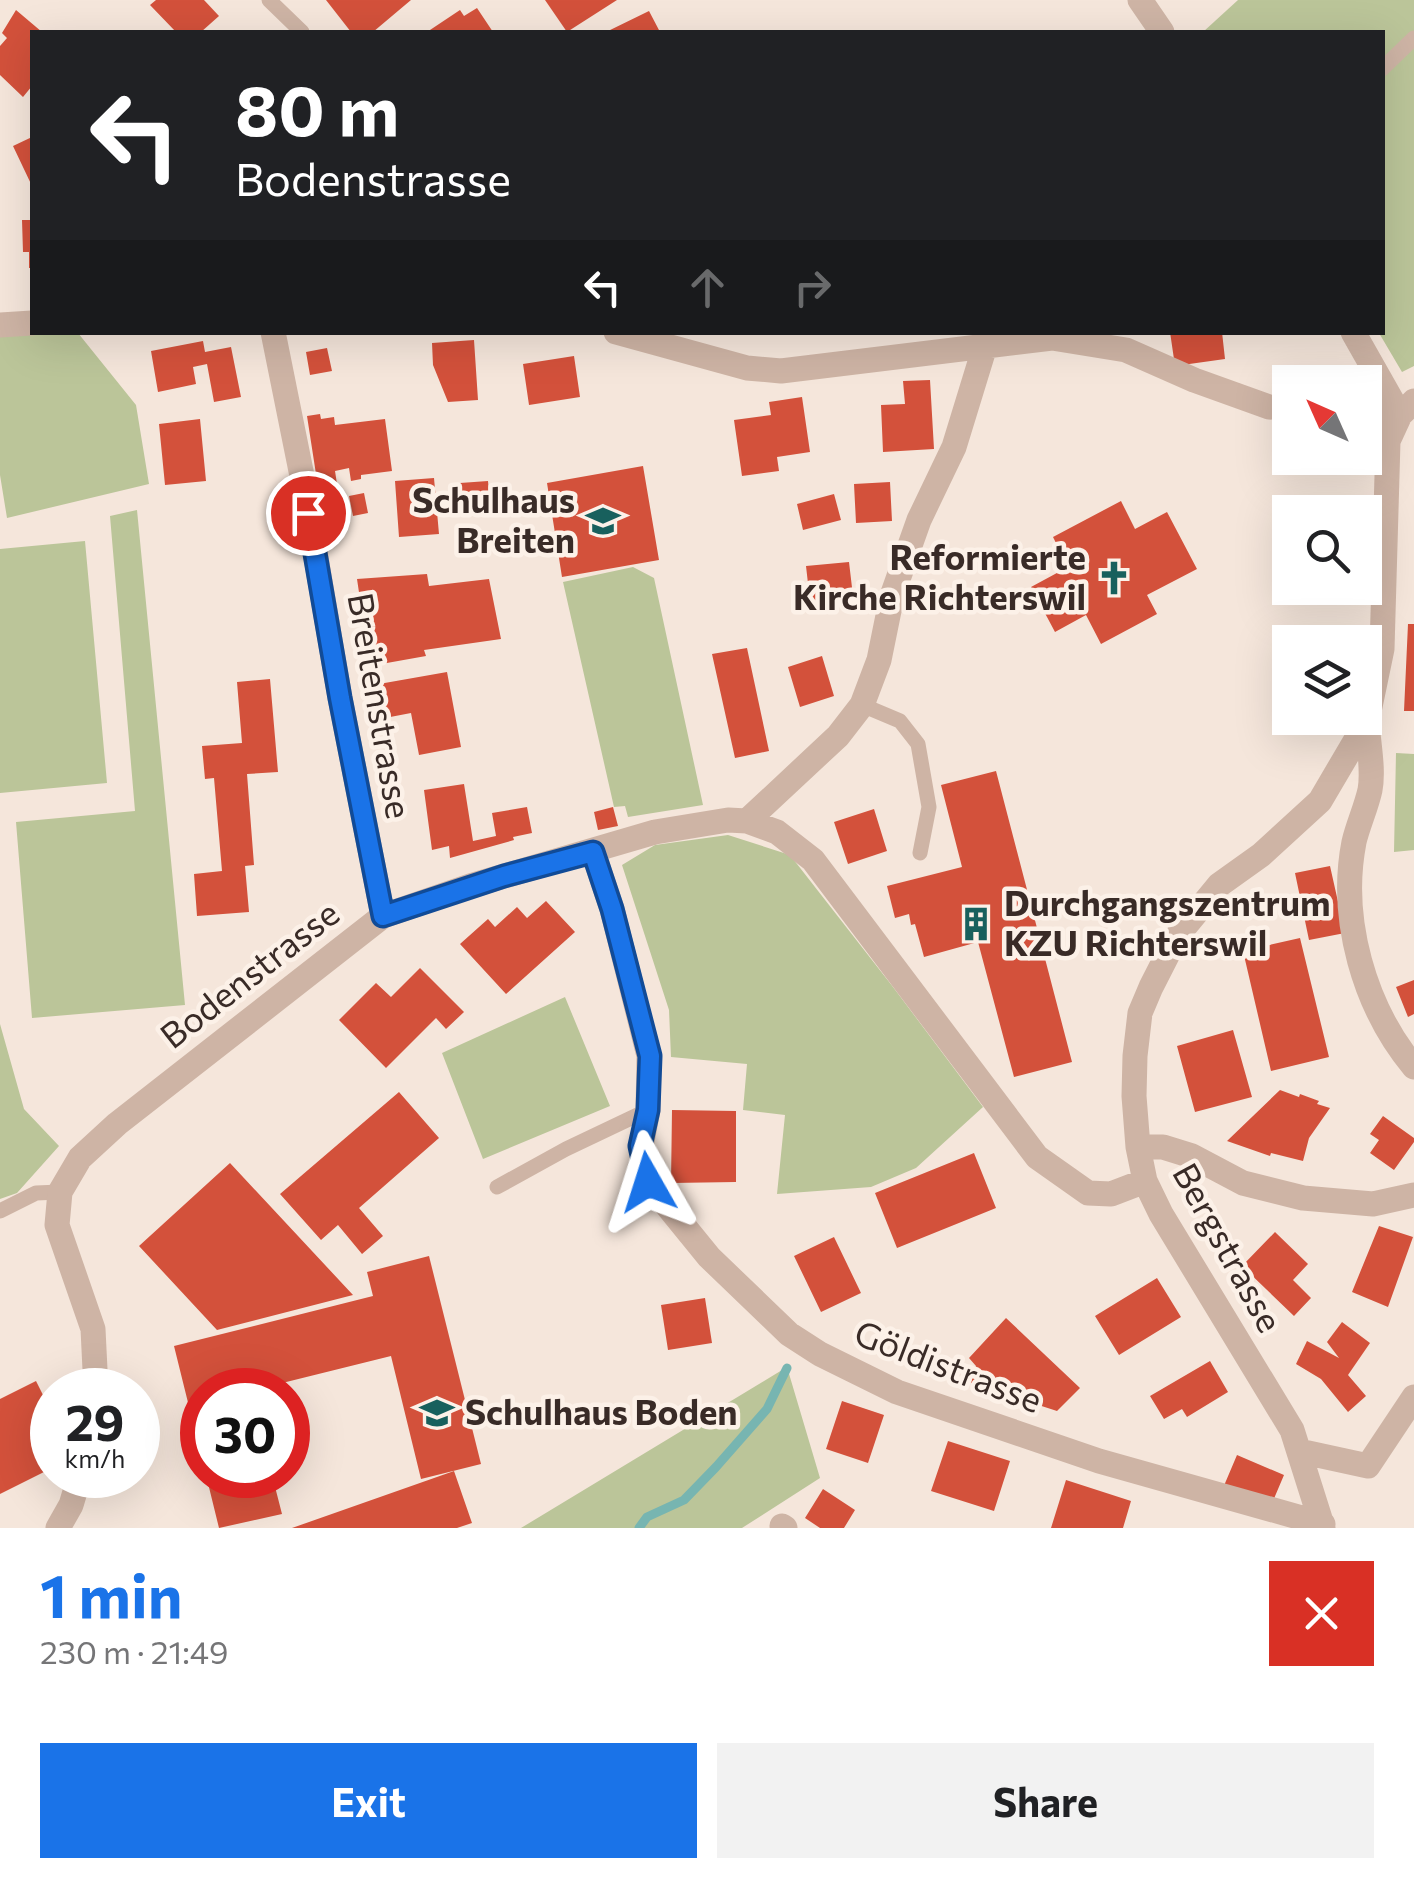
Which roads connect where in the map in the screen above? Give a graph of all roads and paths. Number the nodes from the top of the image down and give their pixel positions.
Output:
1 (269, 0) edge
2 (1140, 0) edge
3 (300, 30) edge
4 (1161, 30) edge
5 (1414, 38) edge
6 (1385, 66) edge
7 (30, 322) edge
8 (0, 325) edge
9 (274, 335) edge
10 (627, 335) edge
11 (1355, 335) edge
12 (985, 346) junction
13 (1272, 406) edge
14 (1407, 408) edge
15 (1382, 410) edge
16 (1382, 649) edge
17 (862, 705) junction
18 (1358, 735) edge
19 (1367, 735) edge
20 (747, 821) junction
21 (593, 852) junction
22 (920, 853) dead end
23 (383, 916) junction
24 (1414, 1067) edge
25 (648, 1110) junction
26 (1138, 1148) junction
27 (1146, 1181) junction
28 (497, 1187) dead end
29 (60, 1192) junction
30 (1414, 1196) edge
31 (0, 1211) edge
32 (95, 1368) edge
33 (1414, 1396) edge
34 (1299, 1451) junction
35 (73, 1498) edge
36 (1323, 1526) edge
37 (58, 1528) edge

1 - 3 lane
2 - 4 street
5 - 6 lane
7 - 8 street
9 - 23 street, Breitenstrasse
10 - 12 street
11 - 14 street
12 - 13 street
12 - 17 street
14 - 15 street
14 - 16 street, Bergstrasse
17 - 20 street
17 - 22 lane
18 - 26 street, Bergstrasse
19 - 24 street
20 - 21 street, Bodenstrasse
20 - 27 street
21 - 23 street, Bodenstrasse
21 - 25 street, Göldistrasse
23 - 29 street, Bodenstrasse
25 - 28 lane
25 - 36 street, Göldistrasse
26 - 27 street, Bergstrasse
26 - 30 street
27 - 34 street, Bergstrasse
29 - 31 lane
29 - 32 street
33 - 34 street
34 - 36 street, Bergstrasse
35 - 37 street

